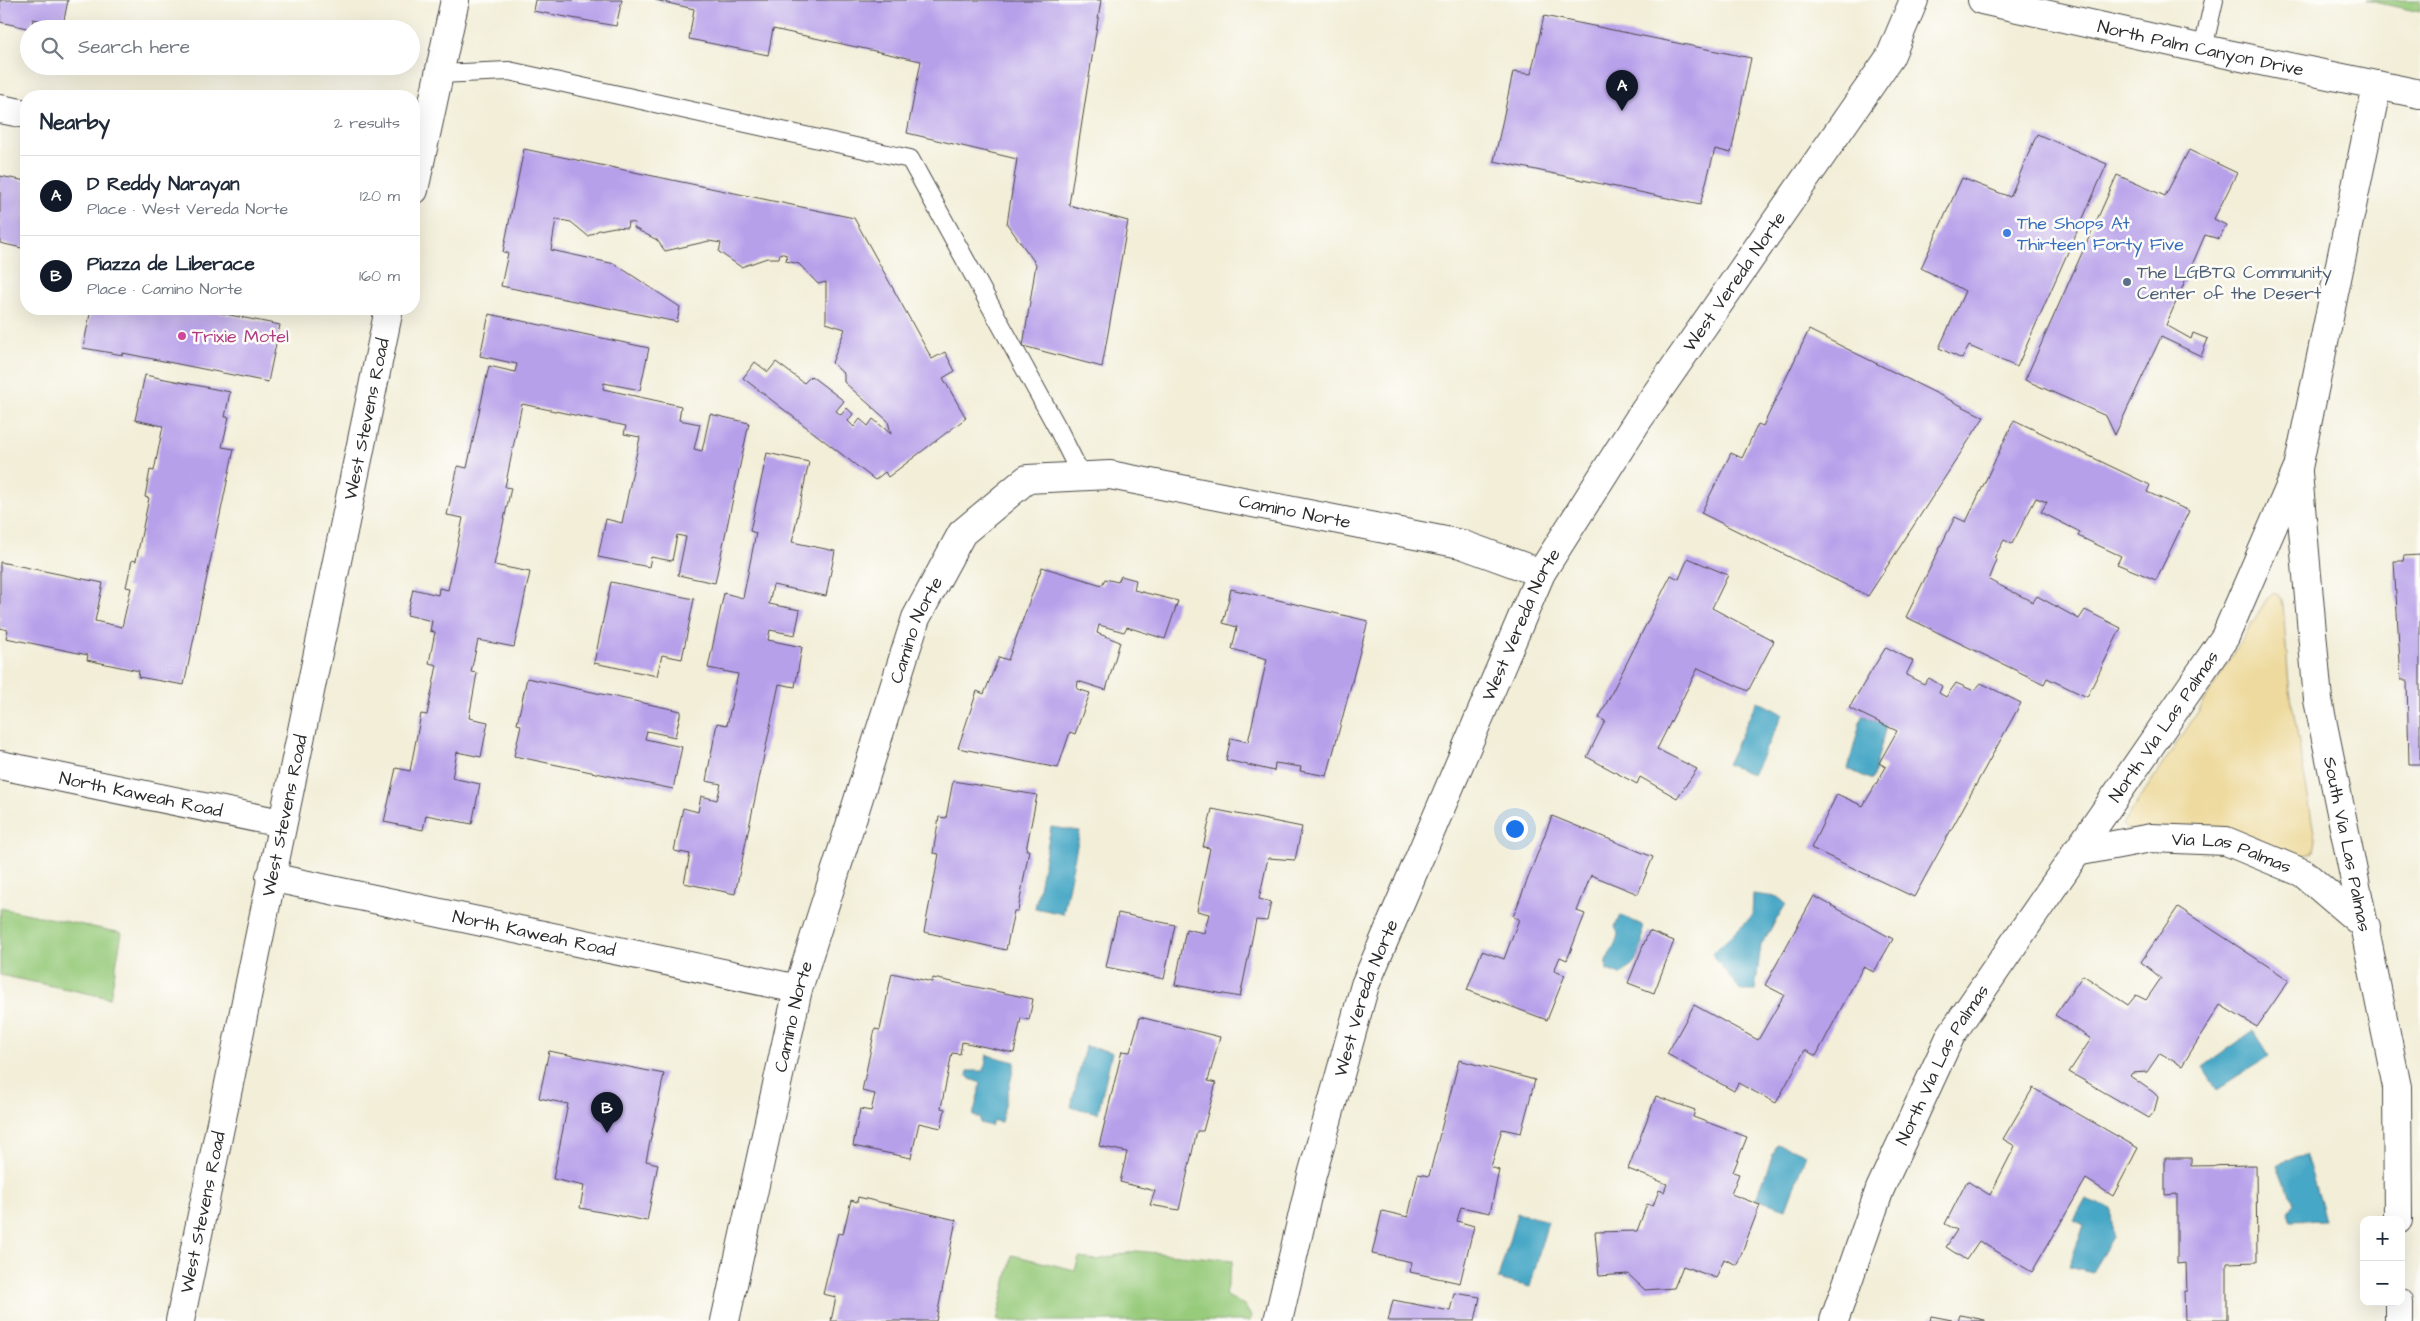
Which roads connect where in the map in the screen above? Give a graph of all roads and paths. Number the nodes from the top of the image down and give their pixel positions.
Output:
1 (455, 0) edge
2 (1914, 0) edge
3 (1982, 0) edge
4 (2214, 0) edge
5 (2203, 49) junction
6 (439, 74) junction
7 (2378, 85) junction
8 (2420, 94) edge
9 (0, 109) edge
10 (20, 113) edge
11 (420, 162) edge
12 (388, 315) edge
13 (2298, 468) junction
14 (1081, 475) junction
15 (1541, 573) junction
16 (0, 765) edge
17 (281, 824) junction
18 (2076, 852) junction
19 (270, 877) junction
20 (2366, 926) junction
21 (798, 989) junction
22 (2398, 1216) edge
23 (2399, 1306) edge
24 (180, 1321) edge
25 (725, 1321) edge
26 (1278, 1321) edge
27 (1834, 1321) edge
28 (2398, 1321) edge

1 - 6 street
2 - 15 street, West Vereda Norte
3 - 5 street, North Palm Canyon Drive
4 - 5 lane
5 - 7 street, North Palm Canyon Drive
6 - 11 street
6 - 14 lane
7 - 8 street, North Palm Canyon Drive
7 - 13 street, North Via Las Palmas
9 - 10 street
12 - 17 street, West Stevens Road
13 - 18 street, North Via Las Palmas
13 - 20 street, South Via Las Palmas
14 - 15 street, Camino Norte
14 - 21 street, Camino Norte
15 - 26 street, West Vereda Norte
16 - 17 street, North Kaweah Road
17 - 19 street, West Stevens Road
18 - 20 street, Via Las Palmas
18 - 27 street, North Via Las Palmas
19 - 21 street, North Kaweah Road
19 - 24 street, West Stevens Road
20 - 22 street, South Via Las Palmas
21 - 25 street, Camino Norte
23 - 28 street

